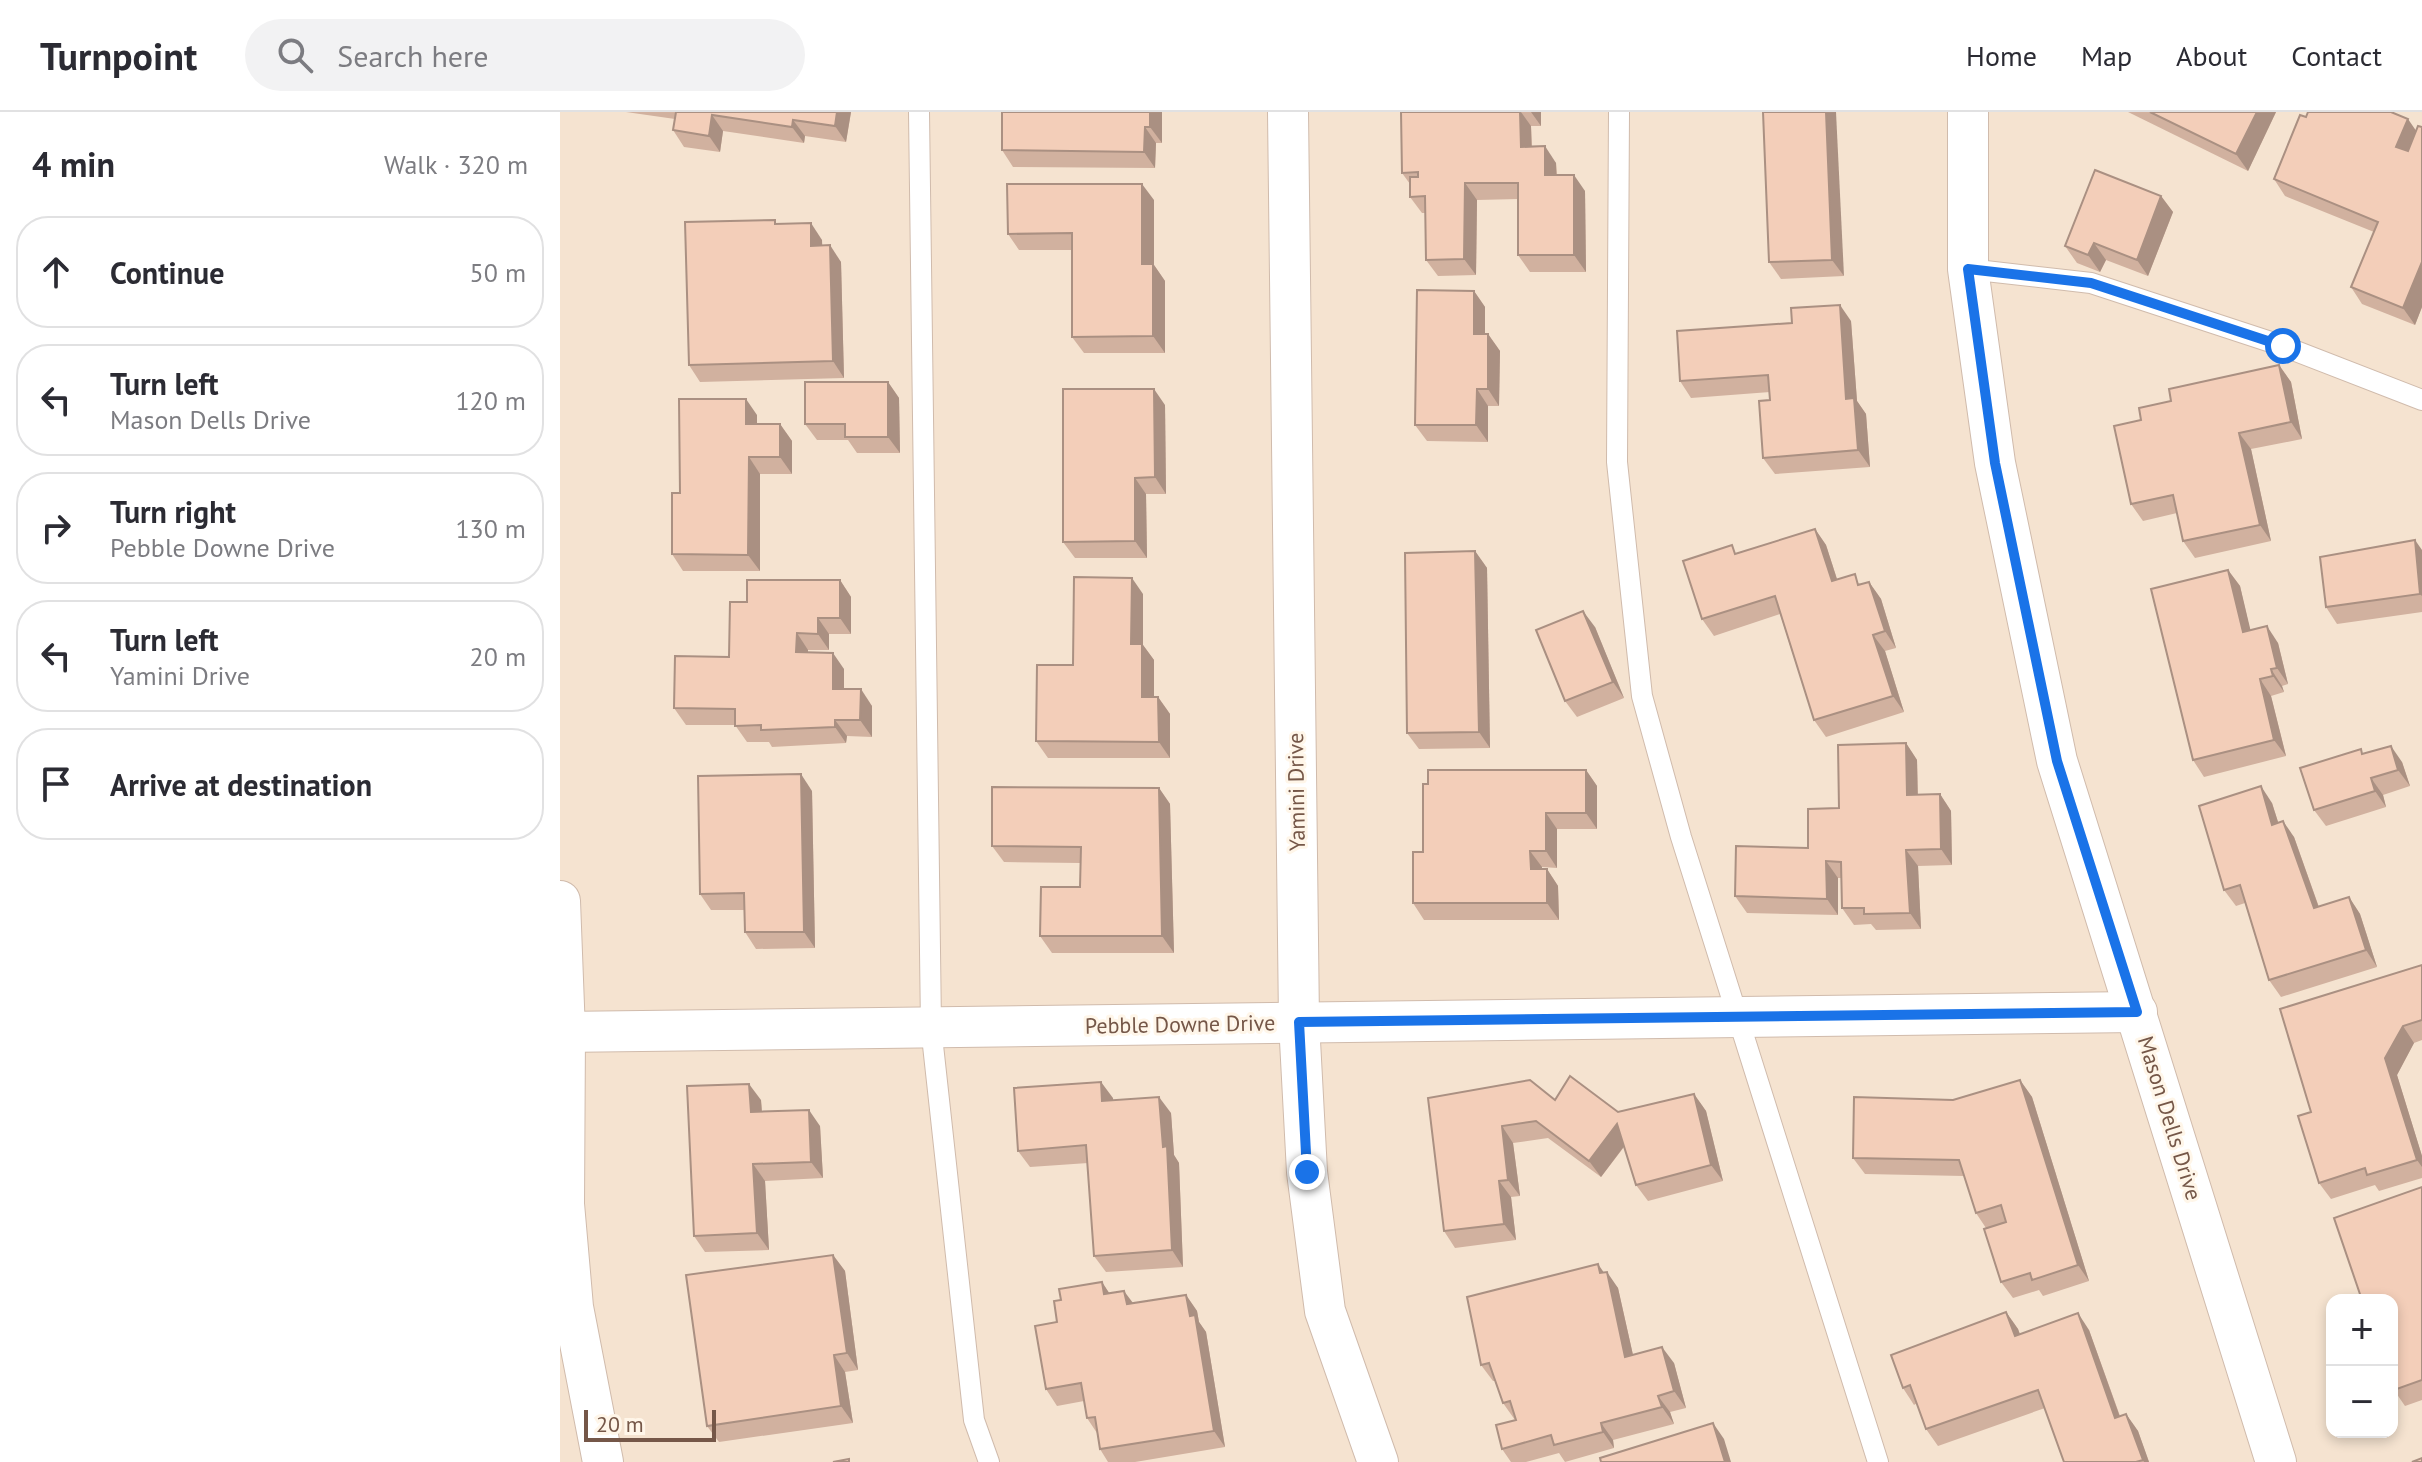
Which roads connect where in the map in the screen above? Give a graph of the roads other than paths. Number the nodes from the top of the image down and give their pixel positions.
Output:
1 (919, 112) edge
2 (1288, 112) edge
3 (1619, 112) edge
4 (1968, 112) edge
5 (1968, 269) junction
6 (2422, 400) edge
7 (560, 901) edge
8 (2137, 1012) junction
9 (1740, 1017) junction
10 (1299, 1022) junction
11 (931, 1027) junction
12 (562, 1032) edge
13 (603, 1462) edge
14 (989, 1462) edge
15 (1378, 1462) edge
16 (1878, 1462) edge
17 (2276, 1462) edge

1 - 11 lane
2 - 10 street, Yamini Drive
3 - 9 lane
4 - 5 street, Mason Dells Drive
5 - 6 lane
5 - 8 street, Mason Dells Drive
7 - 12 street
8 - 9 street, Pebble Downe Drive
8 - 17 street, Mason Dells Drive
9 - 10 street, Pebble Downe Drive
9 - 16 lane
10 - 11 street, Pebble Downe Drive
10 - 15 street, Yamini Drive
11 - 12 street, Pebble Downe Drive
11 - 14 lane
12 - 13 street

